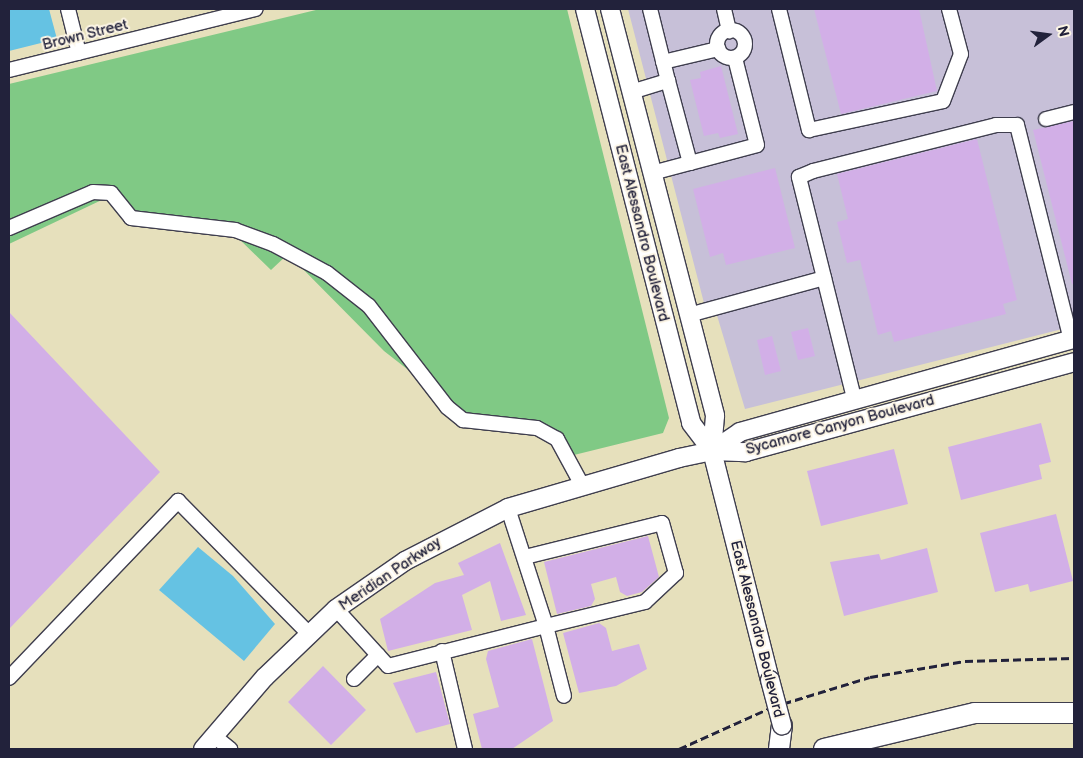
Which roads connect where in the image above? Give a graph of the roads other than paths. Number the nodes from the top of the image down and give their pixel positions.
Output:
1 (68, 9) edge
2 (256, 9) edge
3 (585, 9) edge
4 (610, 9) edge
5 (650, 9) edge
6 (724, 9) edge
7 (779, 9) edge
8 (949, 9) edge
9 (730, 30) junction
10 (718, 49) junction
11 (79, 53) junction
12 (735, 58) junction
13 (663, 62) junction
14 (9, 70) edge
15 (668, 81) junction
16 (631, 92) junction
17 (1074, 112) edge
18 (1046, 119) dead end
19 (690, 163) junction
20 (652, 173) junction
21 (9, 228) edge
22 (824, 278) junction
23 (1069, 308) edge
24 (689, 315) junction
25 (1072, 340) edge
26 (1074, 362) edge
27 (854, 398) junction
28 (712, 451) junction
29 (582, 485) junction
30 (508, 508) junction
31 (526, 557) junction
32 (336, 609) junction
33 (546, 626) junction
34 (308, 633) junction
35 (442, 652) junction
36 (378, 655) junction
37 (9, 678) edge
38 (354, 679) dead end
39 (564, 696) dead end
40 (1074, 712) edge
41 (782, 725) junction
42 (209, 743) edge
43 (230, 749) edge
44 (465, 749) edge
45 (779, 749) edge
46 (788, 749) edge
47 (824, 749) edge

1 - 11 street
2 - 11 street, Brown Street
3 - 28 main road, East Alessandro Boulevard
4 - 16 main road, East Alessandro Boulevard
5 - 13 street
6 - 9 street
7 - 8 street
9 - 10 street
9 - 12 street
10 - 12 street
10 - 13 street
11 - 14 street, Brown Street
12 - 19 street
13 - 15 street
15 - 16 street
15 - 19 street
16 - 20 main road, East Alessandro Boulevard
17 - 18 street
19 - 20 street
20 - 24 main road, East Alessandro Boulevard
21 - 29 street
22 - 23 street
22 - 24 street
22 - 27 street
23 - 25 street
24 - 28 main road, East Alessandro Boulevard
25 - 27 main road, Sycamore Canyon Boulevard
26 - 28 main road, Sycamore Canyon Boulevard
27 - 28 main road, Sycamore Canyon Boulevard
28 - 29 main road, Meridian Parkway
28 - 41 main road, East Alessandro Boulevard, bridge
29 - 30 main road, Meridian Parkway
30 - 31 street
30 - 32 main road, Meridian Parkway
31 - 33 street
31 - 33 street
32 - 34 main road, Meridian Parkway
32 - 36 street
33 - 35 street
33 - 39 street
34 - 37 street
34 - 42 main road, Meridian Parkway
35 - 36 street
35 - 44 street
36 - 38 street
40 - 47 highway
41 - 45 highway
41 - 46 main road, East Alessandro Boulevard
42 - 43 street

